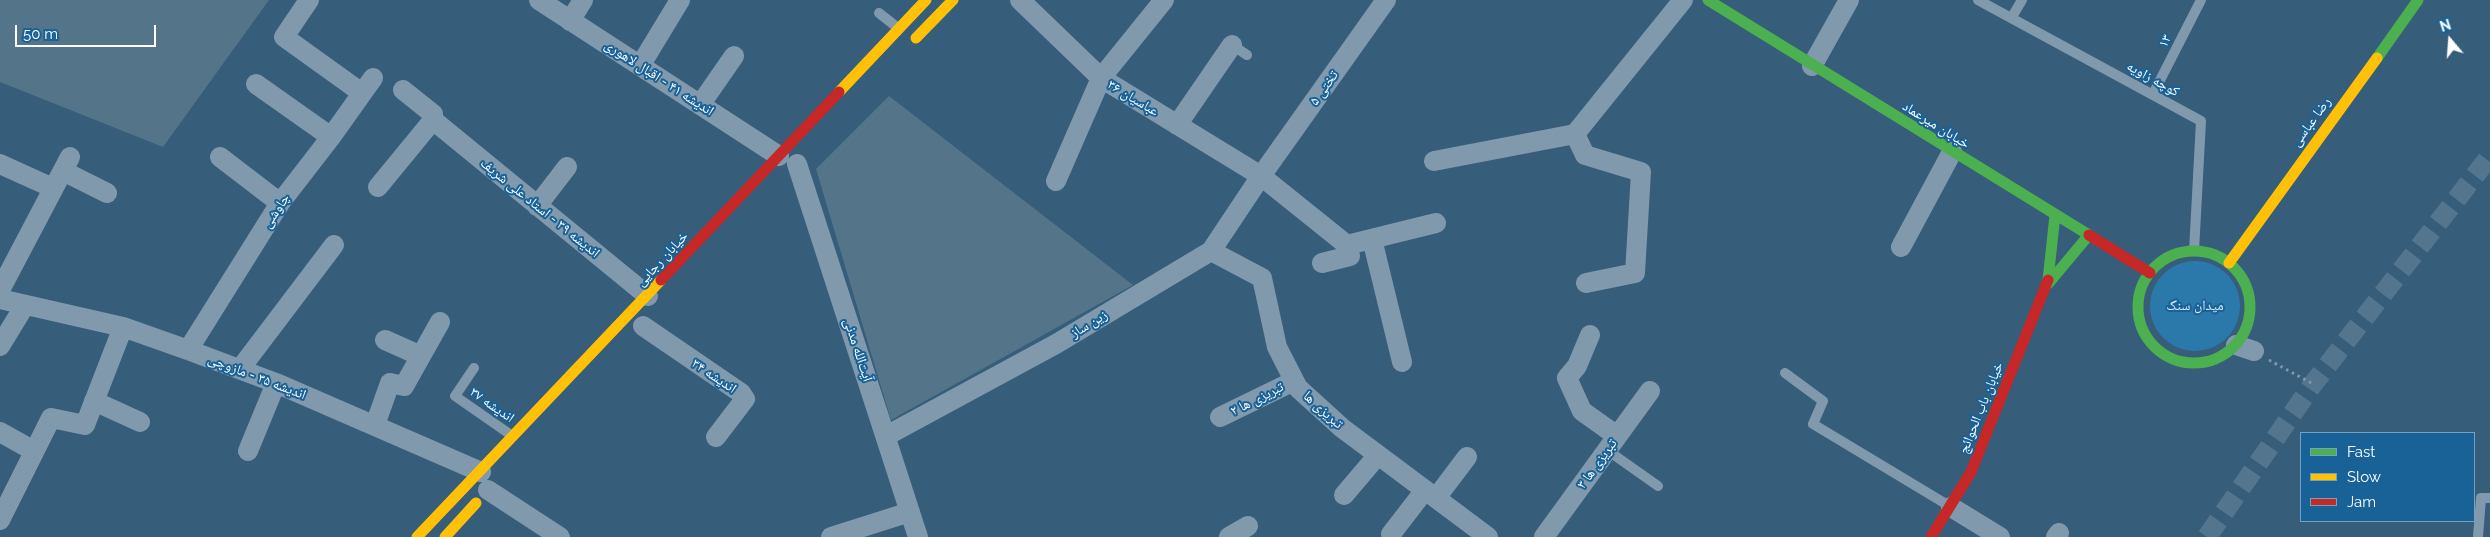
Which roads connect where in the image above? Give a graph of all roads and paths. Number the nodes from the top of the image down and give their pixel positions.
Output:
1 (309, 0) edge
2 (539, 0) edge
3 (583, 0) edge
4 (680, 0) edge
5 (926, 0) edge
6 (952, 0) edge
7 (1020, 0) edge
8 (1164, 0) edge
9 (1386, 0) edge
10 (1684, 0) edge
11 (1708, 0) edge
12 (1849, 0) edge
13 (1978, 0) edge
14 (2022, 0) edge
15 (2201, 0) edge
16 (2418, 0) edge
17 (880, 13) dead end
18 (2012, 17) junction
19 (570, 21) junction
20 (899, 29) junction
21 (905, 50) dead end
22 (1240, 50) dead end
23 (734, 56) dead end
24 (640, 66) junction
25 (1812, 66) junction
26 (1100, 78) junction
27 (256, 84) dead end
28 (403, 90) dead end
29 (2153, 94) junction
30 (700, 105) junction
31 (432, 120) junction
32 (1176, 125) junction
33 (1575, 134) junction
34 (331, 137) junction
35 (1952, 152) junction
36 (220, 157) dead end
37 (1434, 161) dead end
38 (792, 162) junction
39 (0, 164) edge
40 (567, 167) dead end
41 (62, 172) junction
42 (1261, 176) junction
43 (1056, 181) dead end
44 (378, 187) dead end
45 (107, 193) dead end
46 (280, 203) junction
47 (537, 206) junction
48 (2055, 215) junction
49 (1436, 223) dead end
50 (2088, 236) junction
51 (1372, 239) junction
52 (334, 245) dead end
53 (1347, 245) junction
54 (1901, 247) dead end
55 (1211, 251) junction
56 (2194, 251) junction
57 (2229, 262) junction
58 (1322, 263) dead end
59 (2150, 273) junction
60 (1586, 283) dead end
61 (2048, 284) junction
62 (0, 290) edge
63 (648, 296) junction
64 (0, 299) edge
65 (25, 305) junction
66 (440, 322) dead end
67 (123, 326) junction
68 (643, 326) dead end
69 (1590, 335) dead end
70 (385, 340) dead end
71 (0, 346) edge
72 (2245, 348) junction
73 (188, 350) junction
74 (421, 356) junction
75 (1402, 362) dead end
76 (474, 368) dead end
77 (240, 369) junction
78 (1785, 373) dead end
79 (1294, 380) junction
80 (276, 383) junction
81 (2313, 384) dead end
82 (1650, 391) dead end
83 (94, 401) junction
84 (1220, 417) dead end
85 (140, 422) dead end
86 (375, 425) junction
87 (0, 432) edge
88 (886, 436) junction
89 (514, 437) junction
90 (716, 437) dead end
91 (1612, 443) junction
92 (34, 451) junction
93 (248, 451) dead end
94 (1378, 455) junction
95 (1467, 457) dead end
96 (488, 482) junction
97 (1658, 486) dead end
98 (1430, 494) junction
99 (1344, 495) dead end
100 (2490, 498) edge
101 (1951, 507) junction
102 (910, 512) junction
103 (0, 520) edge
104 (1248, 526) dead end
105 (1391, 534) dead end
106 (417, 537) edge
107 (445, 537) edge
108 (560, 537) edge
109 (831, 537) edge
110 (918, 537) edge
111 (1229, 537) edge
112 (1488, 537) edge
113 (1544, 537) edge
114 (1931, 537) edge
115 (2000, 537) edge
116 (2478, 537) edge

1 - 34 street, چاوشی
2 - 19 street, اندیشه ۴۱ - اقبال لاهوری
3 - 19 street
4 - 24 street
5 - 20 street, خیابان رجایی
6 - 21 street
7 - 26 street, عباسیان ۳۶
8 - 26 street
9 - 42 street, تختی ۵
10 - 33 street
11 - 25 street, خیابان میرعماد
12 - 25 street
13 - 18 lane, کوچه زاویه
14 - 18 lane
15 - 29 lane, ۱۳
16 - 57 street, رضا عباسی
17 - 20 lane
18 - 29 lane, کوچه زاویه
19 - 24 street, اندیشه ۴۱ - اقبال لاهوری
20 - 38 street, خیابان رجایی
22 - 32 street
23 - 30 street
24 - 30 street, اندیشه ۴۱ - اقبال لاهوری
25 - 35 street, خیابان میرعماد
26 - 32 street, عباسیان ۳۶
26 - 43 street
27 - 34 street
28 - 31 street, اندیشه ۳۹ - استاد علی شریف
29 - 56 lane, کوچه زاویه
30 - 38 street, اندیشه ۴۱ - اقبال لاهوری
31 - 44 street
31 - 47 street, اندیشه ۳۹ - استاد علی شریف
32 - 42 street, عباسیان ۳۶
33 - 37 street
33 - 60 street
34 - 46 street, چاوشی
35 - 48 street, خیابان میرعماد
35 - 54 street
36 - 46 street
38 - 63 street, خیابان رجایی
38 - 88 street, آیت‌الله مدنی
39 - 41 street
40 - 47 street
41 - 45 street
41 - 62 street
42 - 53 street, عباسیان ۳۶
42 - 55 street, زین ساز
46 - 73 street, چاوشی
47 - 63 street, اندیشه ۳۹ - استاد علی شریف
48 - 50 street, خیابان میرعماد
48 - 61 street
49 - 51 street
50 - 59 street, خیابان میرعماد
50 - 61 street
51 - 53 street
51 - 75 street
52 - 77 street
53 - 58 street
55 - 79 street, تبریزی ها
55 - 88 street, زین ساز
56 - 57 street
56 - 59 street
57 - 72 street
59 - 72 street
61 - 101 street, خیابان باب الحوائج
63 - 89 street, خیابان رجایی
64 - 65 street, اندیشه ۳۵ - مازوچی
65 - 67 street, اندیشه ۳۵ - مازوچی
65 - 71 street
66 - 74 street
67 - 73 street, اندیشه ۳۵ - مازوچی
67 - 83 street
68 - 90 street, اندیشه ۳۴
69 - 91 street
70 - 74 street
72 - 81 path
73 - 77 street, اندیشه ۳۵ - مازوچی
74 - 86 street
76 - 89 lane, اندیشه ۳۷
77 - 80 street, اندیشه ۳۵ - مازوچی
78 - 101 lane
79 - 84 street, تبریزی ها ۲
79 - 94 street, تبریزی ها
80 - 86 street, اندیشه ۳۵ - مازوچی
80 - 93 street
82 - 91 street, تبریزی ها ۳
83 - 85 street
83 - 92 street
86 - 96 street, اندیشه ۳۵ - مازوچی
87 - 92 street
88 - 102 street, آیت‌الله مدنی
89 - 96 street, خیابان رجایی
91 - 97 lane
91 - 113 street, تبریزی ها ۳
92 - 103 street
94 - 98 street, تبریزی ها
94 - 99 street
95 - 98 street
96 - 106 street, خیابان رجایی
96 - 107 street, خیابان رجایی
96 - 108 street, اندیشه ۳۵ - مازوچی
98 - 105 street
98 - 112 street, تبریزی ها
100 - 116 lane
101 - 114 street, خیابان باب الحوائج
101 - 115 street
102 - 109 street
102 - 110 street, آیت‌الله مدنی
104 - 111 street

